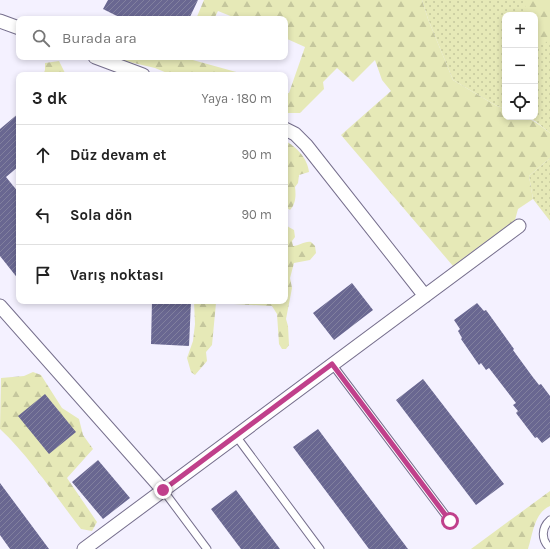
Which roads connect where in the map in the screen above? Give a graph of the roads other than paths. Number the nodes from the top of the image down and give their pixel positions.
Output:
1 (0, 21) edge
2 (16, 27) edge
3 (103, 60) edge
4 (135, 72) edge
5 (288, 130) edge
6 (519, 226) dead end
7 (425, 296) junction
8 (0, 306) edge
9 (332, 364) junction
10 (236, 436) junction
11 (163, 490) junction
12 (550, 520) edge
13 (450, 521) dead end
14 (546, 547) edge
15 (84, 549) edge
16 (207, 549) edge
17 (320, 549) edge

1 - 2 street
3 - 4 street
5 - 7 street
6 - 7 street
7 - 9 street
8 - 11 street
9 - 10 street
9 - 13 lane
10 - 11 street
10 - 17 lane
11 - 15 street
11 - 16 lane
12 - 14 lane

